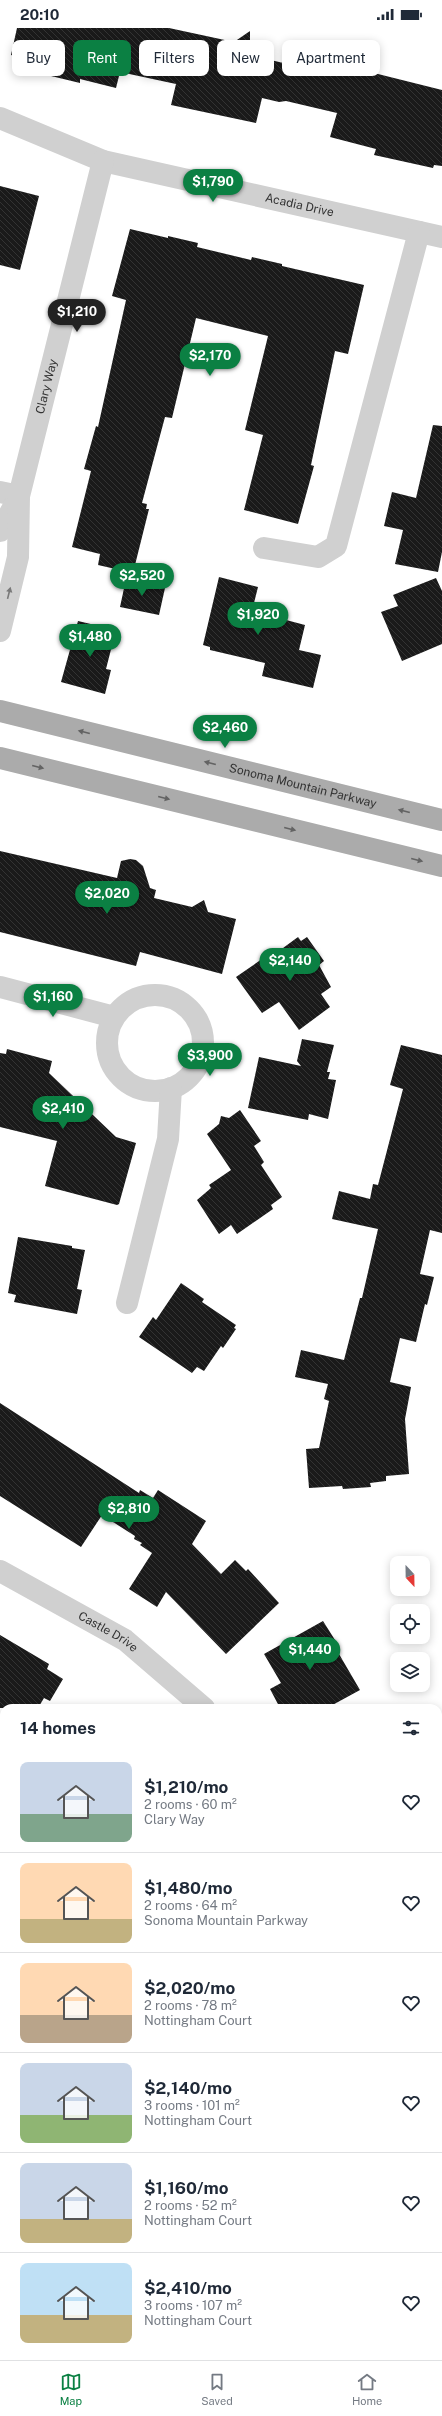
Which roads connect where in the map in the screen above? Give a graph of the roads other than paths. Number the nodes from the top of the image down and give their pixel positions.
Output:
1 (0, 118) edge
2 (103, 161) junction
3 (419, 232) junction
4 (442, 237) edge
5 (10, 494) edge
6 (0, 531) edge
7 (264, 548) dead end
8 (0, 631) edge
9 (0, 711) edge
10 (0, 758) edge
11 (442, 820) edge
12 (442, 866) edge
13 (0, 987) edge
14 (114, 1017) junction
15 (171, 1088) junction
16 (126, 1303) dead end
17 (0, 1571) edge
18 (199, 1704) edge

1 - 2 street, Acadia Drive
2 - 3 street, Acadia Drive
2 - 5 street, Clary Way
3 - 4 street, Acadia Drive
3 - 7 street
5 - 6 street, Clary Way
8 -> 5 street, Clary Way
11 -> 9 main road, Sonoma Mountain Parkway
10 -> 12 main road
13 - 14 street
14 - 15 street
14 - 15 street
15 - 16 street
17 - 18 street, Castle Drive

